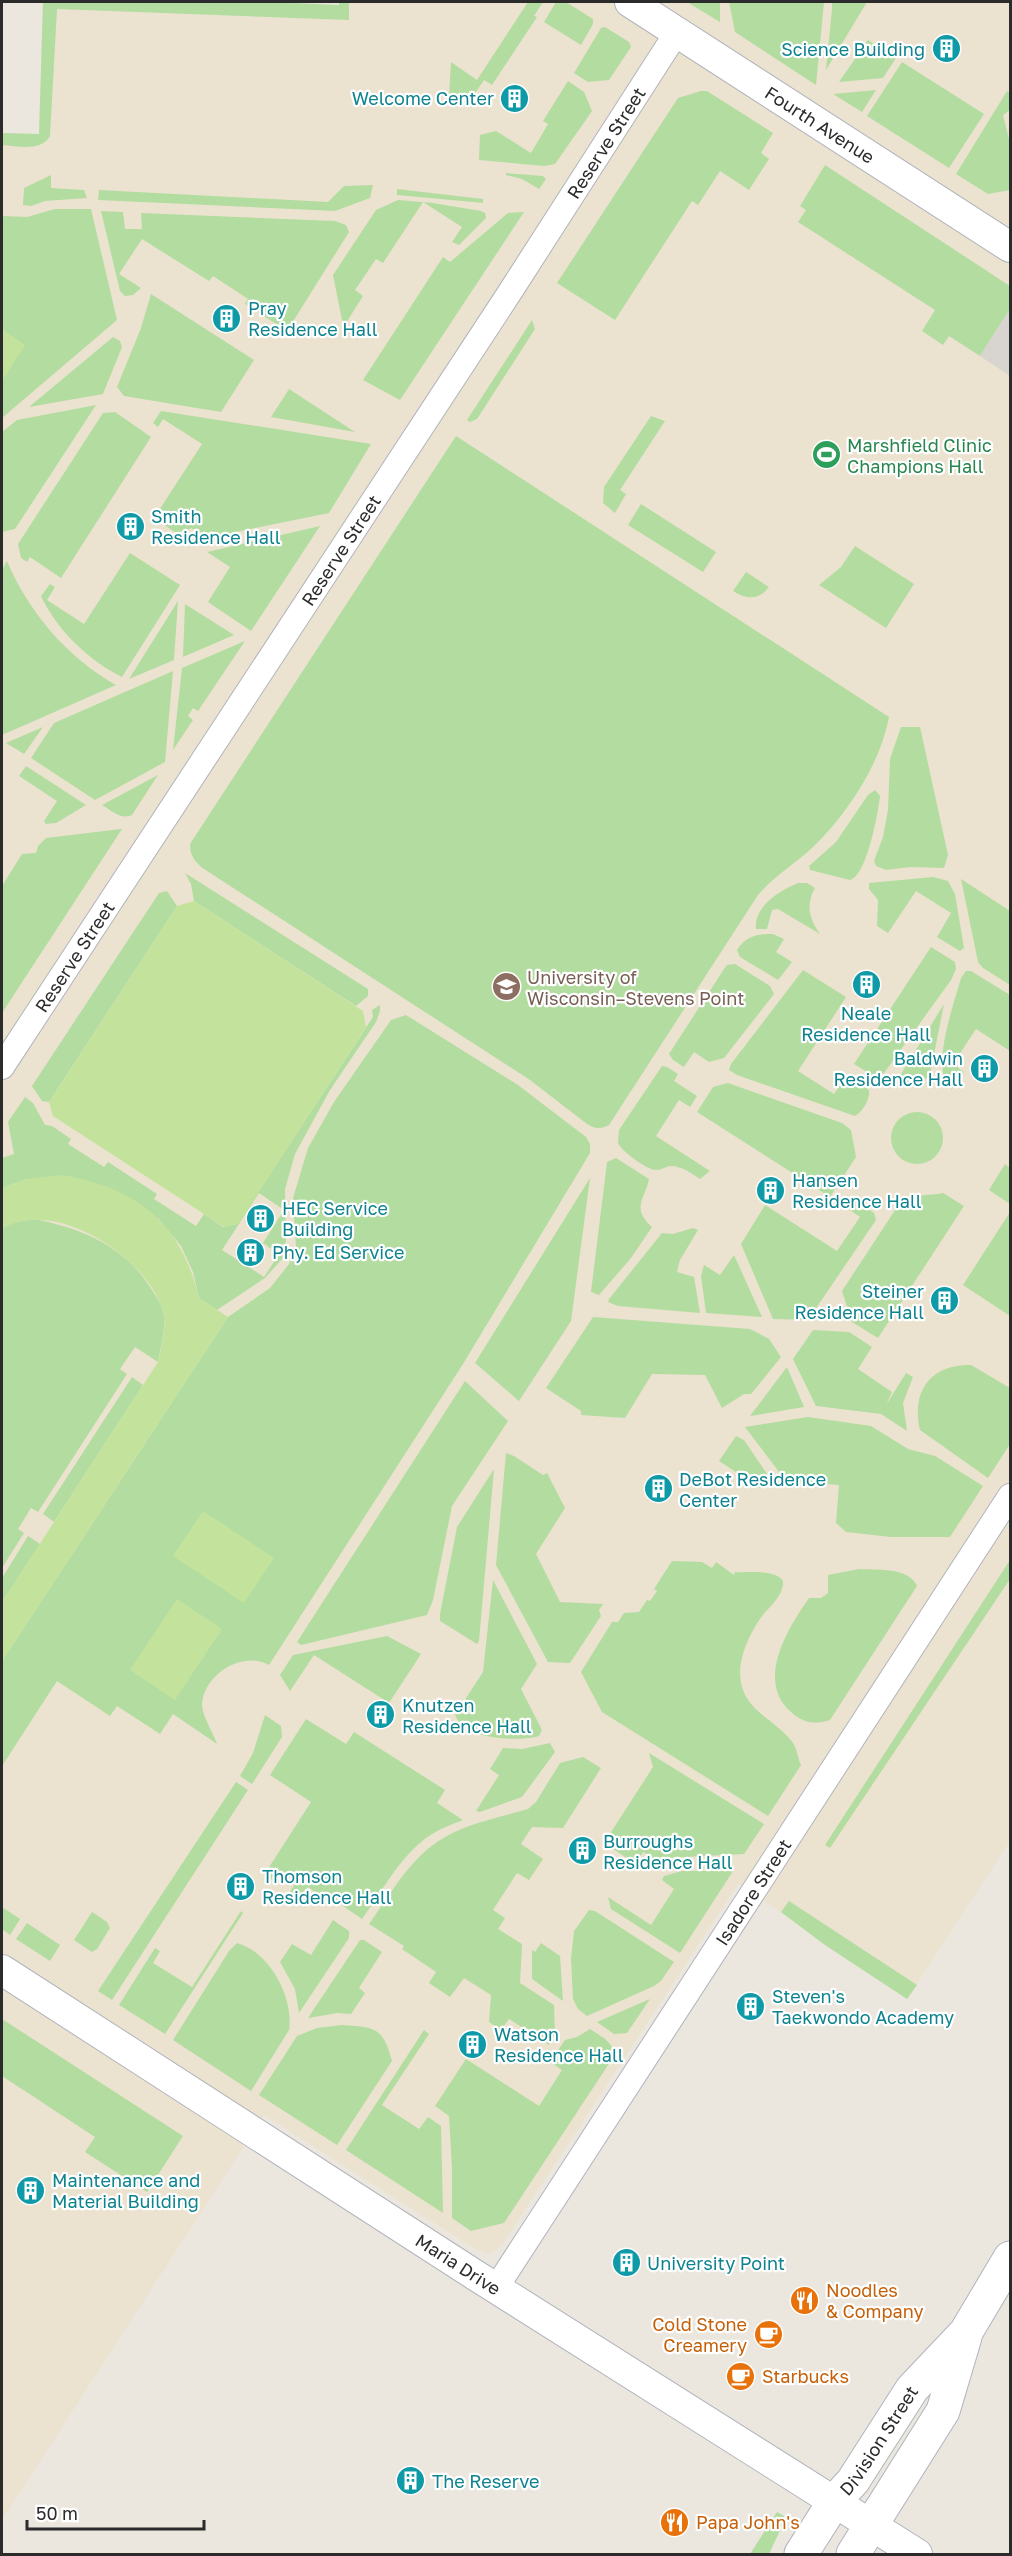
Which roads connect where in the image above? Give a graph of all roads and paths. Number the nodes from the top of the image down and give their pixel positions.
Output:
1 (630, 2) edge
2 (677, 32) junction
3 (1011, 247) edge
4 (2, 1066) edge
5 (1011, 1496) edge
6 (2, 1970) edge
7 (1011, 2258) edge
8 (496, 2288) junction
9 (966, 2332) junction
10 (834, 2502) junction
11 (870, 2525) junction
12 (801, 2554) edge
13 (853, 2554) edge
14 (917, 2554) edge

1 - 2 street, Fourth Avenue
2 - 3 street, Fourth Avenue
2 - 4 street, Reserve Street
5 - 8 street, Isadore Street
6 - 8 street, Maria Drive
7 - 9 main road, Division Street
8 - 10 street, Maria Drive
9 - 10 main road, Division Street
9 - 11 main road, Division Street
10 - 11 street, Maria Drive
10 - 12 main road, Division Street
11 - 13 main road, Division Street
11 - 14 street, Maria Drive

